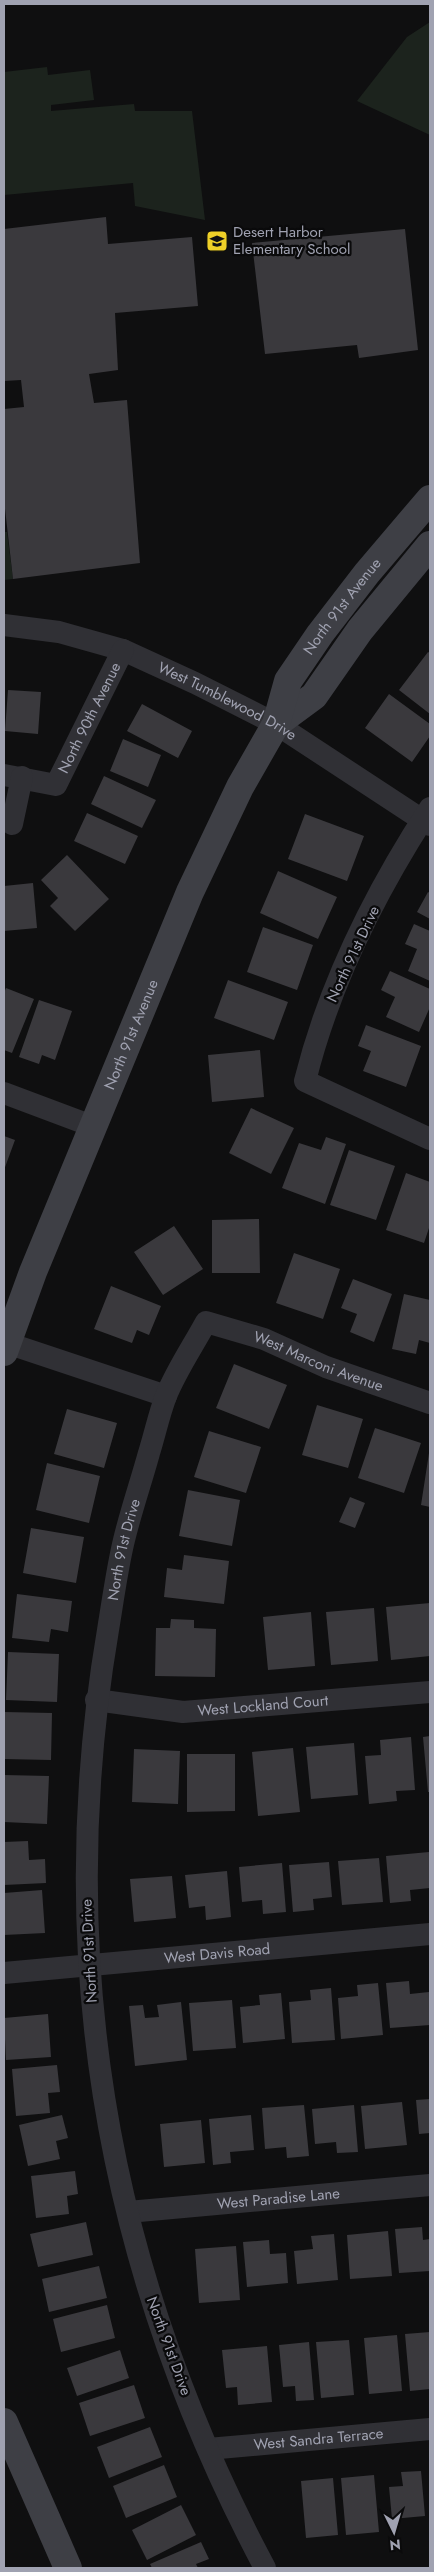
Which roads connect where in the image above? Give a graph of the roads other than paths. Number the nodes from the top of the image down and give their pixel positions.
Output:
1 (430, 499) edge
2 (430, 545) edge
3 (4, 626) edge
4 (123, 650) junction
5 (276, 724) junction
6 (13, 776) edge
7 (427, 817) edge
8 (12, 824) dead end
9 (4, 1093) edge
10 (92, 1126) junction
11 (430, 1139) edge
12 (206, 1322) joint
13 (5, 1345) edge
14 (166, 1396) junction
15 (430, 1403) edge
16 (430, 1692) edge
17 (96, 1700) junction
18 (430, 1934) edge
19 (88, 1966) junction
20 (4, 1973) edge
21 (430, 2185) edge
22 (128, 2212) junction
23 (4, 2422) edge
24 (430, 2429) edge
25 (208, 2449) junction
26 (68, 2568) edge
27 (265, 2568) edge

1 - 5 main road, North 91st Avenue
2 - 5 main road, North 91st Avenue
3 - 4 street, West Tumblewood Drive
4 - 5 street, West Tumblewood Drive
4 - 6 street, North 90th Avenue
5 - 7 street, West Tumblewood Drive
5 - 10 main road, North 91st Avenue
6 - 8 street
7 - 11 street, North 91st Drive
9 - 10 street
10 - 13 main road, North 91st Avenue
12 - 14 street, North 91st Drive
12 - 15 street, West Marconi Avenue
13 - 14 street
14 - 17 street, North 91st Drive
16 - 17 street, West Lockland Court
17 - 19 street, North 91st Drive
18 - 19 street, West Davis Road
19 - 20 street, West Davis Road
19 - 22 street, North 91st Drive
21 - 22 street, West Paradise Lane
22 - 25 street, North 91st Drive
23 - 26 main road
24 - 25 street, West Sandra Terrace
25 - 27 street, North 91st Drive

